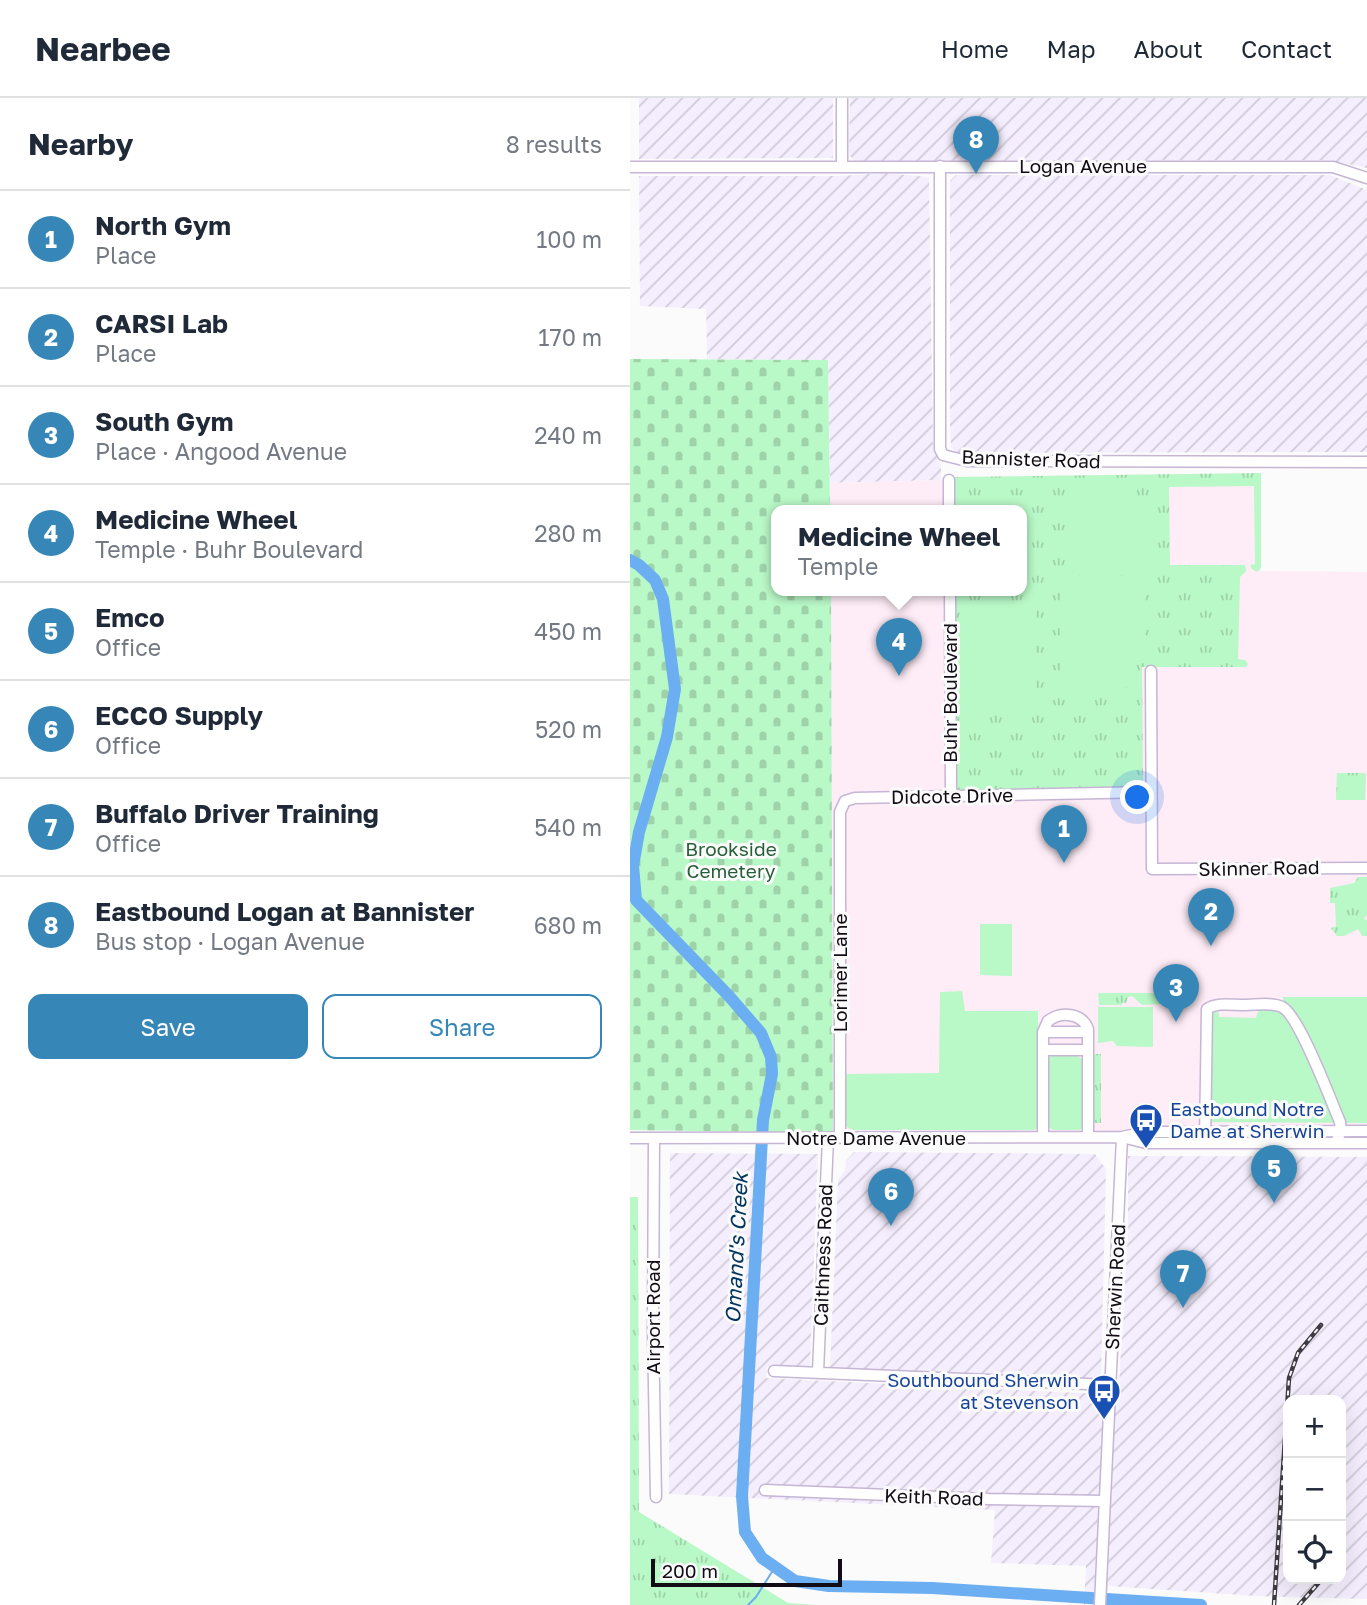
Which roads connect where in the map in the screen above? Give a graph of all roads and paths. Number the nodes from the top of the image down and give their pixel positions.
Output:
1 (842, 98) edge
2 (842, 166) junction
3 (940, 166) junction
4 (630, 167) edge
5 (1367, 178) edge
6 (1367, 462) edge
7 (949, 480) dead end
8 (949, 505) edge
9 (950, 596) edge
10 (1150, 671) dead end
11 (1151, 792) junction
12 (951, 796) junction
13 (841, 808) joint
14 (1367, 868) edge
15 (1043, 1032) junction
16 (1088, 1032) junction
17 (1044, 1050) junction
18 (1088, 1050) junction
19 (1205, 1131) junction
20 (1241, 1131) junction
21 (1341, 1131) junction
22 (1367, 1131) edge
23 (1088, 1137) junction
24 (1122, 1137) junction
25 (630, 1138) edge
26 (654, 1138) junction
27 (828, 1138) junction
28 (840, 1138) junction
29 (1043, 1138) junction
30 (1205, 1143) junction
31 (1241, 1143) junction
32 (1336, 1143) junction
33 (1367, 1143) edge
34 (774, 1371) dead end
35 (818, 1372) junction
36 (1110, 1385) junction
37 (765, 1490) dead end
38 (656, 1497) dead end
39 (1104, 1501) junction
40 (1100, 1605) edge

1 - 2 street
2 - 3 street, Logan Avenue
2 - 4 street, Logan Avenue
3 - 5 street, Logan Avenue
3 - 6 street, Bannister Road
7 - 8 street
9 - 12 street, Buhr Boulevard
10 - 11 street
11 - 12 street, Didcote Drive
11 - 14 street, Skinner Road
12 - 13 street, Didcote Drive
13 - 28 street, Lorimer Lane
15 - 16 street
15 - 16 street
15 - 17 street
16 - 18 street
17 - 18 street
17 - 29 street
18 - 23 street
19 - 20 street, Notre Dame Avenue
19 - 21 street
19 - 24 street, Notre Dame Avenue
19 - 30 street
20 - 21 street, Notre Dame Avenue
20 - 31 street
21 - 22 street, Notre Dame Avenue
21 - 32 street
23 - 24 street, Notre Dame Avenue
23 - 29 street, Notre Dame Avenue
24 - 30 street, Notre Dame Avenue
24 - 36 street, Sherwin Road
25 - 26 street, Notre Dame Avenue
26 - 27 street, Notre Dame Avenue
26 - 38 street, Airport Road
27 - 28 street, Notre Dame Avenue
27 - 35 street, Caithness Road
28 - 29 street, Notre Dame Avenue
30 - 31 street, Notre Dame Avenue
31 - 32 street, Notre Dame Avenue
32 - 33 street, Notre Dame Avenue
34 - 35 street
35 - 36 street
36 - 39 street, Sherwin Road
37 - 39 street, Keith Road
39 - 40 street, Sherwin Road

